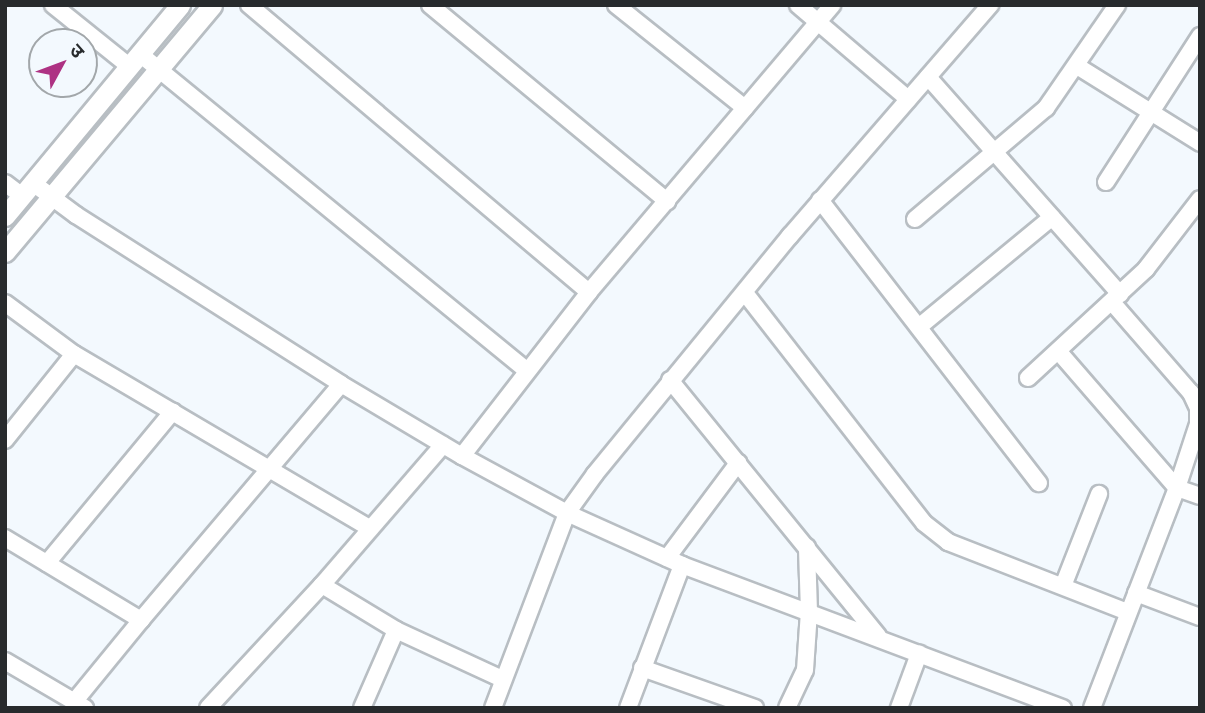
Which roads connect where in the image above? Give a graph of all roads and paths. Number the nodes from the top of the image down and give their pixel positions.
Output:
1 (53, 5) edge
2 (180, 5) edge
3 (212, 5) edge
4 (249, 5) edge
5 (430, 5) edge
6 (798, 5) edge
7 (832, 5) edge
8 (990, 5) edge
9 (1117, 5) edge
10 (623, 7) edge
11 (818, 21) junction
12 (1200, 36) edge
13 (134, 60) junction
14 (1077, 66) junction
15 (158, 70) junction
16 (928, 77) junction
17 (908, 99) junction
18 (745, 108) junction
19 (1150, 114) junction
20 (1200, 143) edge
21 (996, 153) junction
22 (1106, 182) dead end
23 (5, 183) edge
24 (28, 190) junction
25 (51, 197) junction
26 (1200, 199) edge
27 (820, 200) junction
28 (667, 201) junction
29 (5, 216) edge
30 (1052, 217) junction
31 (915, 219) dead end
32 (5, 252) edge
33 (589, 292) junction
34 (745, 293) junction
35 (1116, 298) junction
36 (5, 303) edge
37 (920, 326) junction
38 (1059, 352) junction
39 (74, 354) junction
40 (526, 370) junction
41 (1028, 378) dead end
42 (670, 380) junction
43 (341, 384) junction
44 (173, 411) junction
45 (5, 440) edge
46 (443, 445) junction
47 (462, 456) junction
48 (738, 463) junction
49 (270, 468) junction
50 (1039, 483) dead end
51 (1177, 488) junction
52 (1099, 494) dead end
53 (1200, 496) edge
54 (567, 513) junction
55 (369, 528) junction
56 (5, 538) edge
57 (807, 547) junction
58 (674, 562) junction
59 (47, 563) junction
60 (322, 585) junction
61 (1063, 586) junction
62 (1136, 593) junction
63 (809, 612) junction
64 (1128, 612) junction
65 (1200, 617) edge
66 (141, 620) junction
67 (396, 630) junction
68 (879, 638) junction
69 (919, 654) junction
70 (5, 661) edge
71 (642, 668) junction
72 (502, 679) junction
73 (79, 705) edge
74 (208, 708) edge
75 (362, 708) edge
76 (493, 708) edge
77 (628, 708) edge
78 (755, 708) edge
79 (786, 708) edge
80 (899, 708) edge
81 (1063, 708) edge
82 (1093, 708) edge

1 - 13 street
2 - 13 street
3 - 15 street
4 - 33 street
5 - 28 street
6 - 11 street
7 - 11 street
8 - 16 street
9 - 14 street
10 - 18 street
11 - 17 street
11 - 18 street
12 - 19 street
13 - 15 street
13 - 24 street
14 - 19 street
14 - 21 street
15 - 25 street
15 - 40 street
16 - 17 street
16 - 21 street
17 - 27 street
18 - 28 street
19 - 20 street
19 - 22 street
21 - 30 street
21 - 31 street
23 - 24 street
24 - 25 street
24 - 29 street
25 - 32 street
25 - 43 street
26 - 35 street
27 - 34 street
27 - 37 street
28 - 33 street
30 - 35 street
30 - 37 street
33 - 40 street
34 - 42 street
34 - 61 street
35 - 38 street
35 - 51 street
36 - 39 street
37 - 50 street
38 - 41 street
38 - 51 street
39 - 44 street
39 - 45 street
40 - 47 street
42 - 48 street
42 - 54 street
43 - 46 street
43 - 49 street
44 - 49 street
44 - 59 street
46 - 47 street
46 - 55 street
47 - 54 street
48 - 57 street
48 - 58 street
49 - 55 street
49 - 66 street
51 - 53 street
51 - 62 street
52 - 61 street
54 - 58 street
54 - 72 street
55 - 60 street
56 - 59 street
57 - 63 street
57 - 68 street
58 - 63 street
58 - 71 street
59 - 66 street
60 - 67 street
60 - 74 street
61 - 64 street
62 - 64 street
62 - 65 street
63 - 68 street
63 - 79 street
64 - 82 street
66 - 73 street
67 - 72 street
67 - 75 street
68 - 69 street
69 - 80 street
69 - 81 street
70 - 73 street
71 - 77 street
71 - 78 street
72 - 76 street

